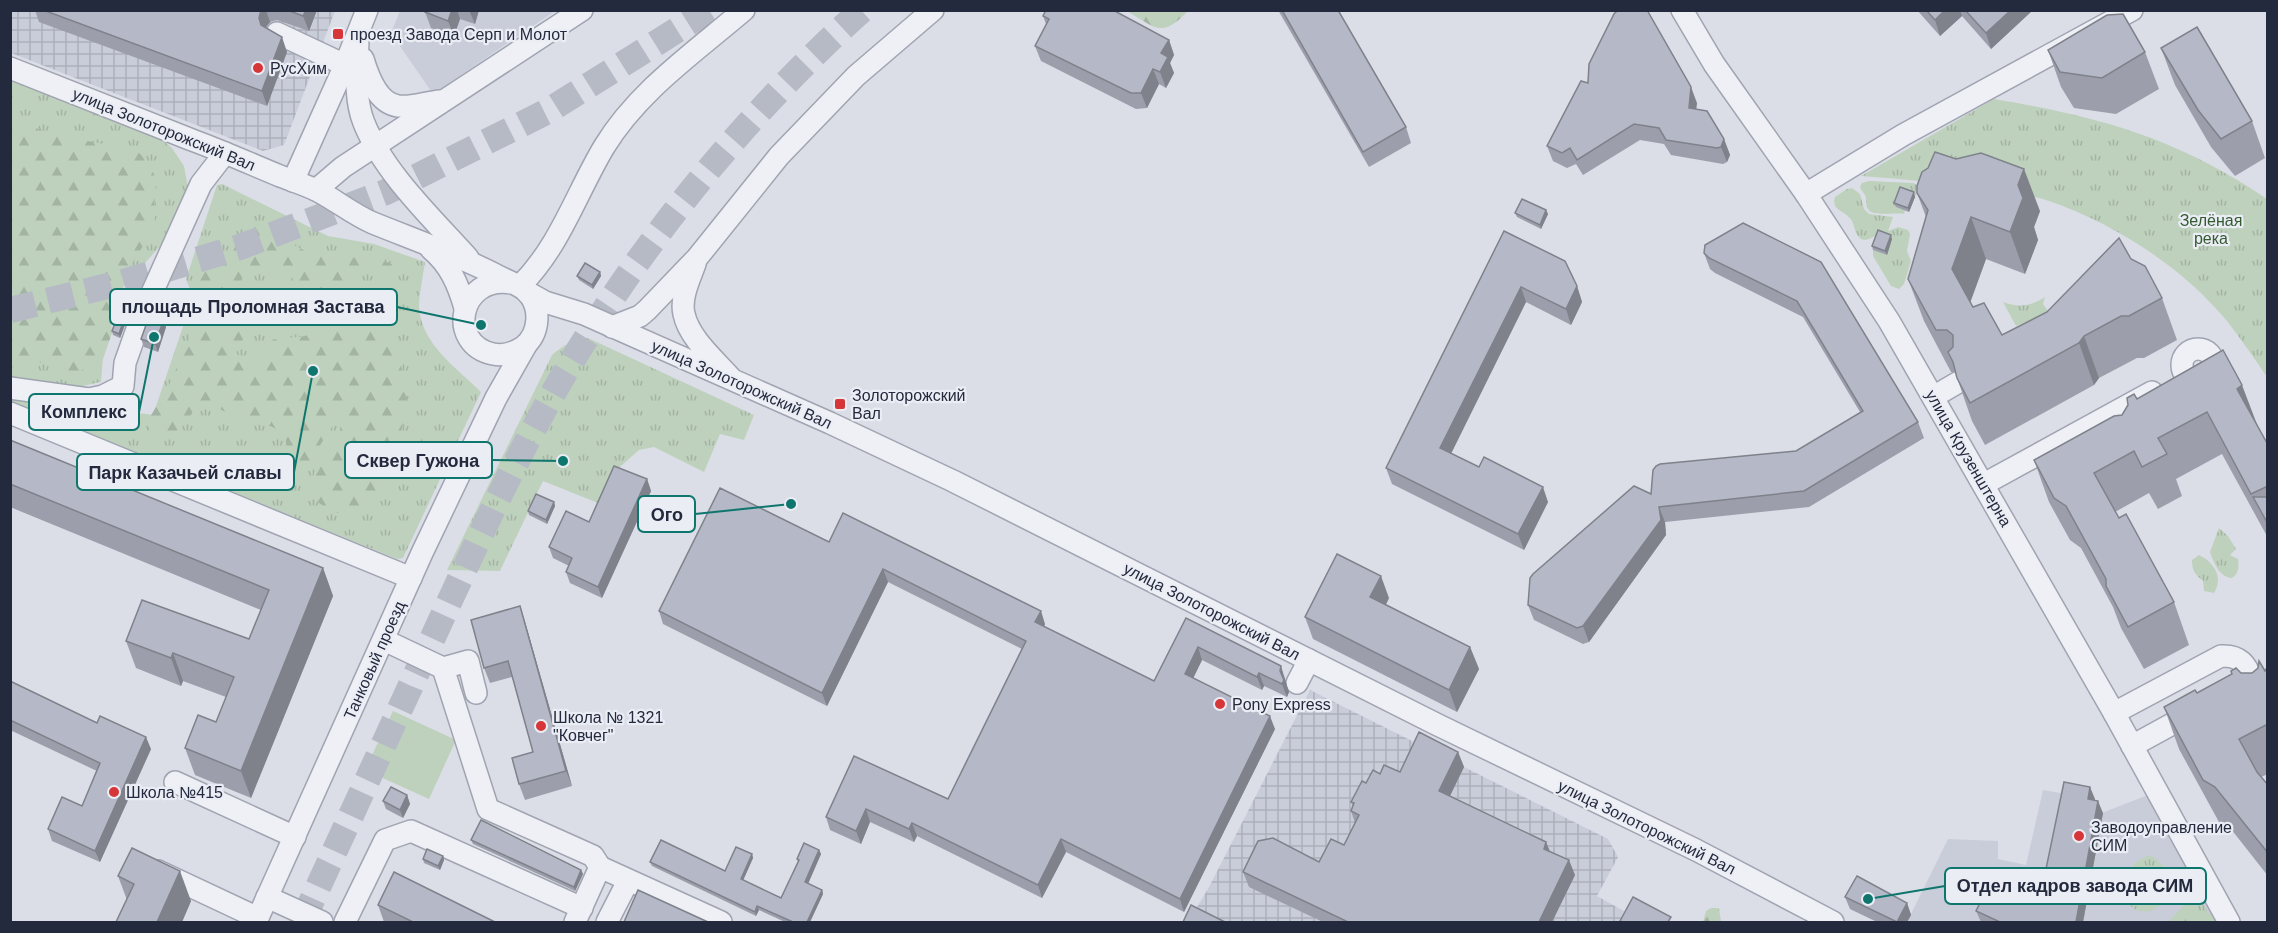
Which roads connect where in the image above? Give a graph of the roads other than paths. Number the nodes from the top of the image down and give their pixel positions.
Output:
1 (367, 10) edge
2 (582, 10) edge
3 (744, 10) edge
4 (933, 10) edge
5 (1682, 10) edge
6 (2132, 10) edge
7 (277, 33) edge
8 (357, 35) junction
9 (345, 65) junction
10 (10, 68) edge
11 (443, 100) junction
12 (376, 145) junction
13 (225, 153) junction
14 (293, 181) junction
15 (316, 190) junction
16 (1806, 194) junction
17 (423, 243) junction
18 (697, 258) junction
19 (472, 262) junction
20 (519, 287) junction
21 (465, 308) junction
22 (584, 314) junction
23 (612, 327) junction
24 (529, 341) junction
25 (482, 350) junction
26 (2185, 374) edge
27 (734, 382) junction
28 (1958, 383) edge
29 (10, 388) edge
30 (1933, 397) junction
31 (496, 398) junction
32 (10, 413) edge
33 (1984, 484) junction
34 (411, 578) junction
35 (384, 640) junction
36 (1309, 660) junction
37 (443, 668) junction
38 (1297, 683) dead end
39 (476, 693) dead end
40 (2114, 713) junction
41 (2132, 746) junction
42 (175, 782) dead end
43 (295, 837) junction
44 (142, 864) edge
45 (600, 867) junction
46 (628, 881) junction
47 (267, 897) junction
48 (579, 915) edge
49 (257, 920) edge
50 (322, 922) edge
51 (345, 922) edge
52 (607, 922) edge
53 (721, 922) edge
54 (1830, 922) edge
55 (2229, 922) edge

1 - 8 street
2 - 11 street
3 - 20 street
4 - 18 street
5 - 16 street, улица Крузенштерна
6 - 16 street
7 - 9 street
8 - 9 street
8 - 11 street
8 - 12 street
9 - 14 street
10 - 13 street, улица Золоторожский Вал
11 - 12 street
12 - 15 street
12 - 19 street
13 - 14 street, улица Золоторожский Вал
13 - 29 street
14 - 15 street, улица Золоторожский Вал
15 - 17 street, улица Золоторожский Вал
16 - 30 street, улица Крузенштерна
17 - 19 street, улица Золоторожский Вал
17 - 21 street
18 - 23 street
18 - 27 street
19 - 20 street, улица Золоторожский Вал
20 - 21 street
20 - 22 street, улица Золоторожский Вал
20 - 24 street
21 - 25 street
22 - 23 street, улица Золоторожский Вал
22 - 24 street
23 - 27 street, улица Золоторожский Вал
24 - 25 street
24 - 31 street, Танковый проезд
25 - 31 street
26 - 33 street
27 - 36 street, улица Золоторожский Вал
28 - 30 street
30 - 33 street, улица Крузенштерна
31 - 34 street, Танковый проезд
32 - 34 street
33 - 40 street, улица Крузенштерна
34 - 35 street, Танковый проезд
35 - 37 street
35 - 43 street, Танковый проезд
36 - 38 street
36 - 54 street, улица Золоторожский Вал
37 - 39 street
37 - 45 street
40 - 41 street, улица Крузенштерна
40 - 41 street
41 - 55 street, улица Крузенштерна
42 - 43 street
43 - 47 street, Танковый проезд
44 - 49 street
45 - 46 street
45 - 48 street
46 - 52 street
46 - 53 street
47 - 49 street, Танковый проезд
47 - 50 street
48 - 51 street

